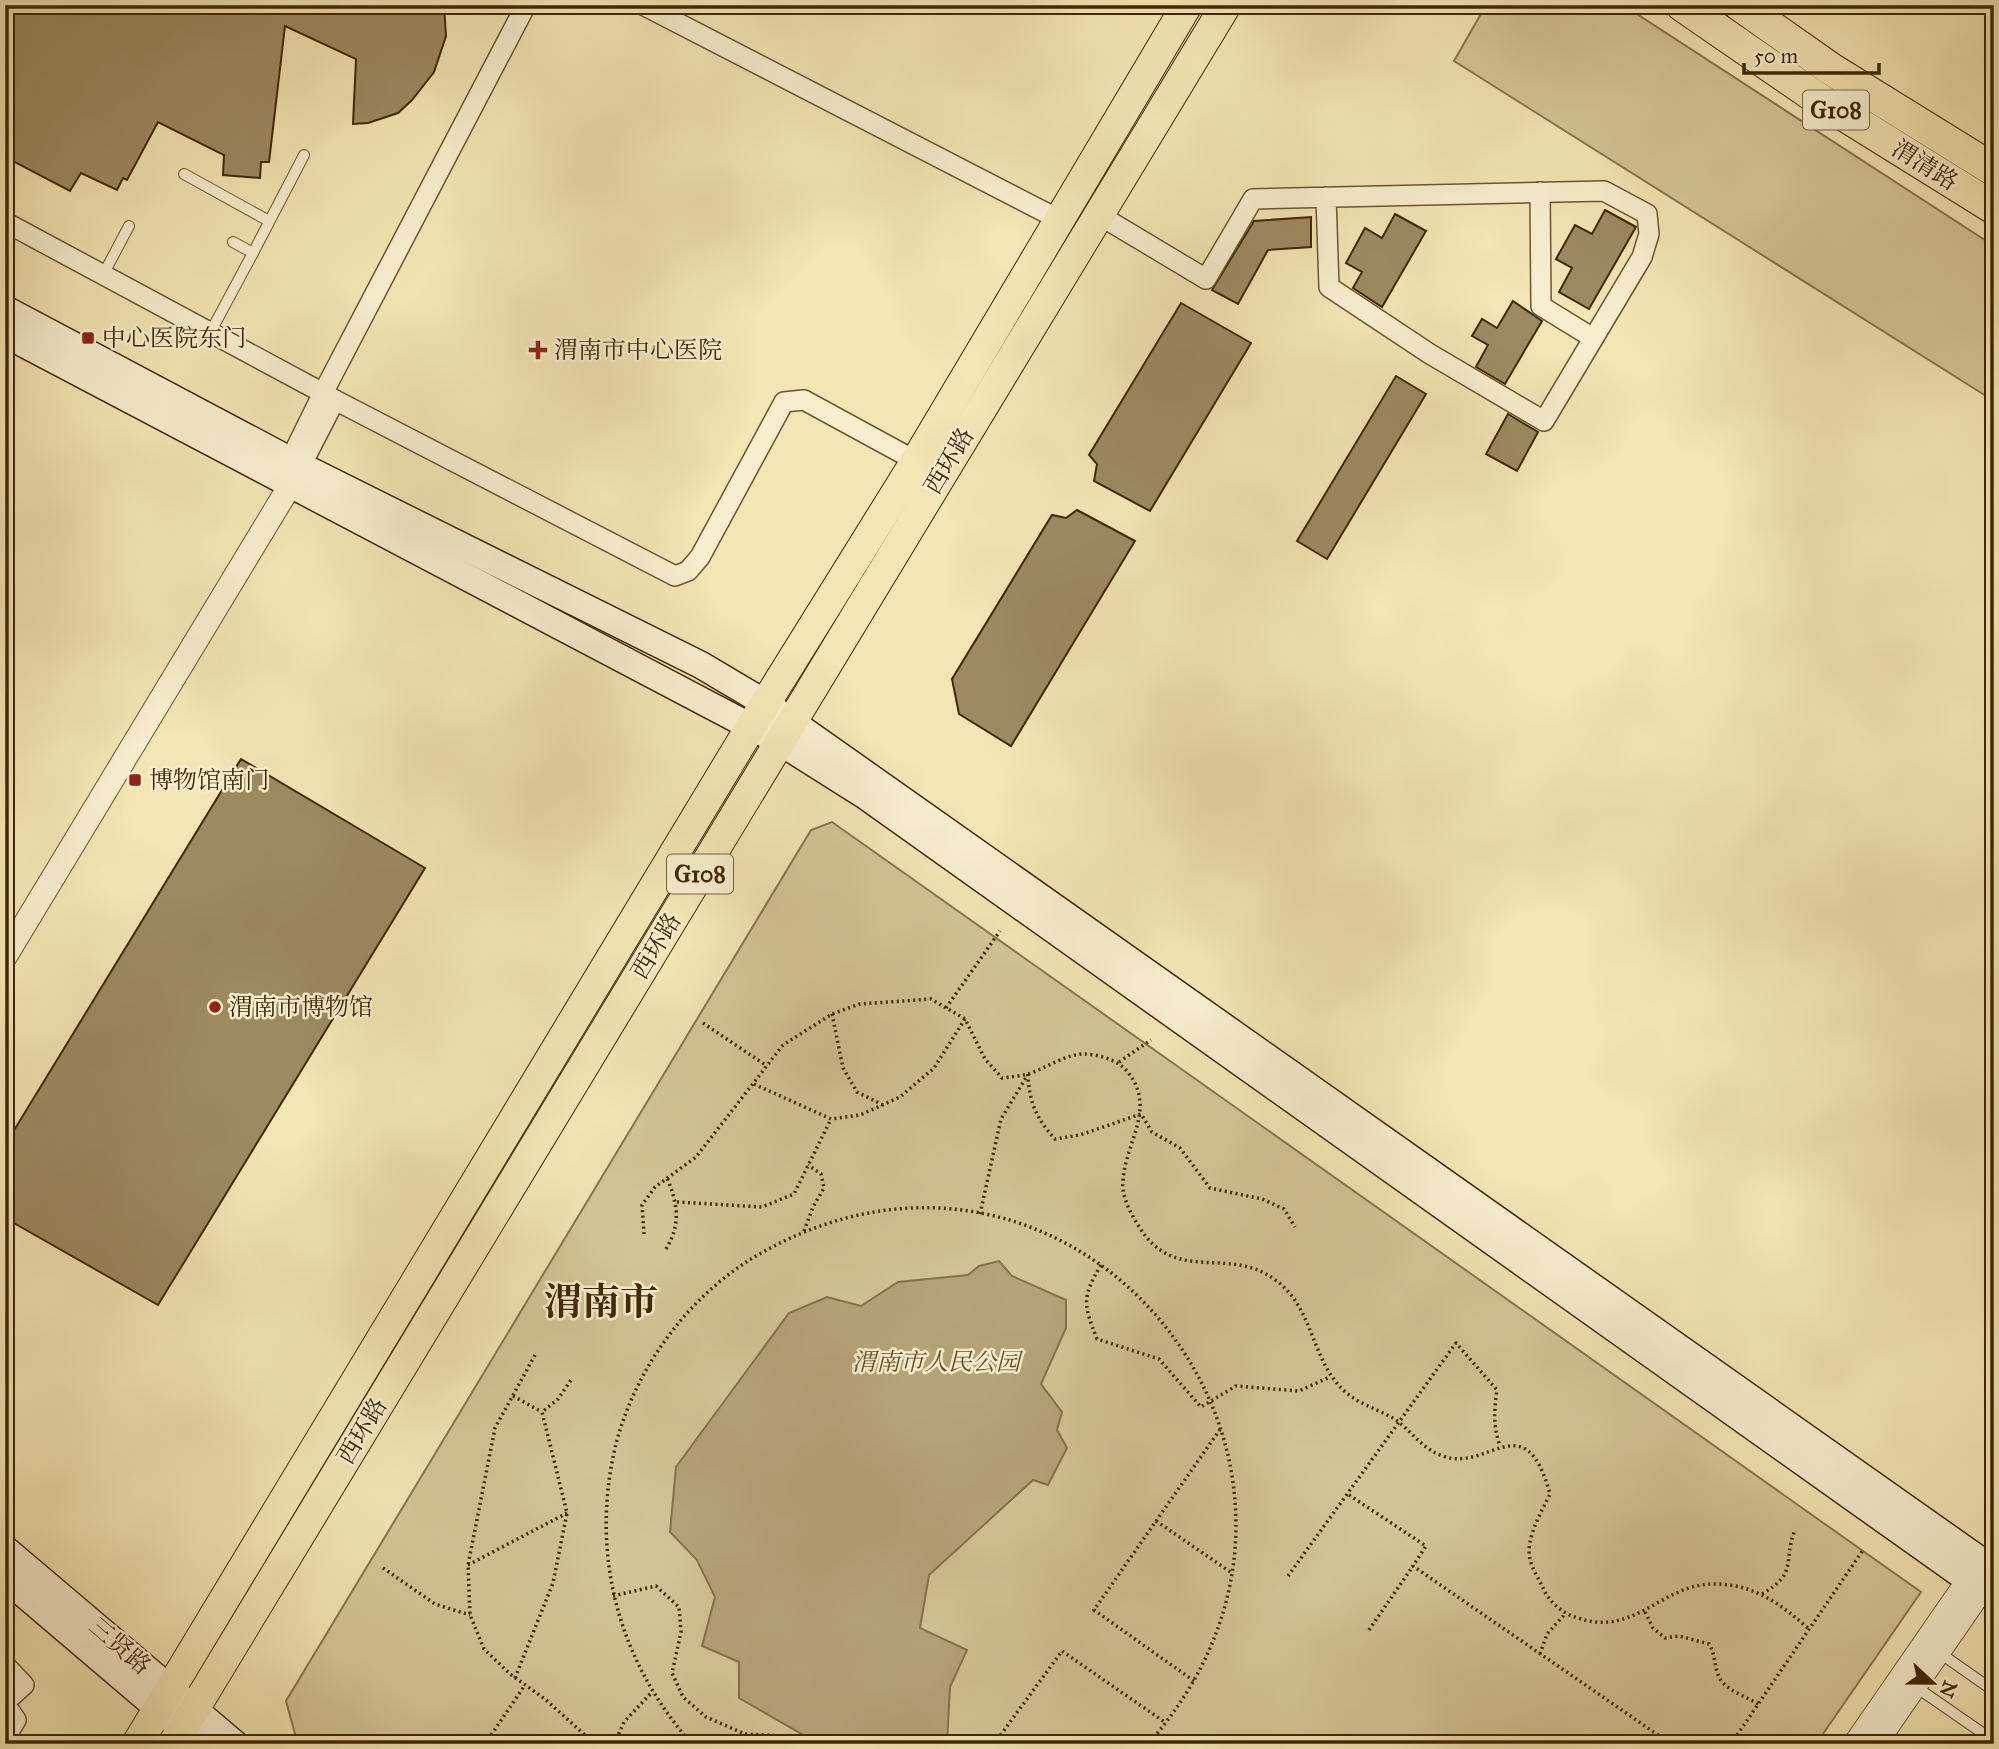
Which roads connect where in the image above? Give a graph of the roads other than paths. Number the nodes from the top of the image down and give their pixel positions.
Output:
1 (526, 5) edge
2 (643, 5) edge
3 (1187, 5) edge
4 (1226, 5) edge
5 (1682, 5) edge
6 (1740, 5) edge
7 (304, 155) dead end
8 (1994, 170) edge
9 (184, 174) dead end
10 (1540, 192) junction
11 (1326, 197) junction
12 (1994, 208) edge
13 (1099, 215) junction
14 (1059, 220) junction
15 (269, 221) junction
16 (5, 222) edge
17 (129, 226) dead end
18 (233, 242) dead end
19 (253, 253) junction
20 (103, 275) junction
21 (5, 309) edge
22 (210, 332) junction
23 (5, 334) edge
24 (1593, 338) junction
25 (329, 396) junction
26 (916, 461) junction
27 (290, 472) junction
28 (759, 714) junction
29 (785, 732) junction
30 (5, 929) edge
31 (5, 957) edge
32 (5, 1549) edge
33 (5, 1578) edge
34 (1985, 1578) edge
35 (1931, 1648) junction
36 (5, 1665) edge
37 (1908, 1682) junction
38 (1994, 1691) edge
39 (164, 1699) junction
40 (5, 1703) edge
41 (187, 1732) edge
42 (5, 1738) edge
43 (1994, 1741) edge
44 (137, 1744) edge
45 (234, 1744) edge
46 (1855, 1744) edge
47 (1875, 1744) edge

1 - 25 street
2 - 14 street
3 - 14 main road, 西环路
4 - 13 main road, 西环路 / G108
5 - 12 highway, 渭清路 / G108
6 - 8 highway, 渭清路 / G108
7 - 15 lane
9 - 15 lane
10 - 11 street
10 - 24 street
10 - 24 street
11 - 13 street
11 - 24 street
13 - 29 main road, 西环路 / G108
14 - 26 main road, 西环路
15 - 19 lane
16 - 20 street
17 - 20 lane
18 - 19 lane
19 - 22 lane
20 - 22 street
21 - 27 main road
22 - 25 street
23 - 27 main road
25 - 26 street
25 - 27 street
26 - 28 main road, 西环路
27 - 28 main road
27 - 30 street
27 - 31 street
28 - 29 main road
28 - 39 main road, 西环路
29 - 34 main road
29 - 41 main road, 西环路 / G108
32 - 39 main road, 三贤路
33 - 39 main road, 三贤路
34 - 35 street
35 - 37 street
35 - 38 lane
36 - 40 street
37 - 43 lane
37 - 46 street
37 - 47 street
39 - 41 main road, 三贤路
39 - 44 main road, 西环路
40 - 42 street
41 - 45 main road, 三贤路

